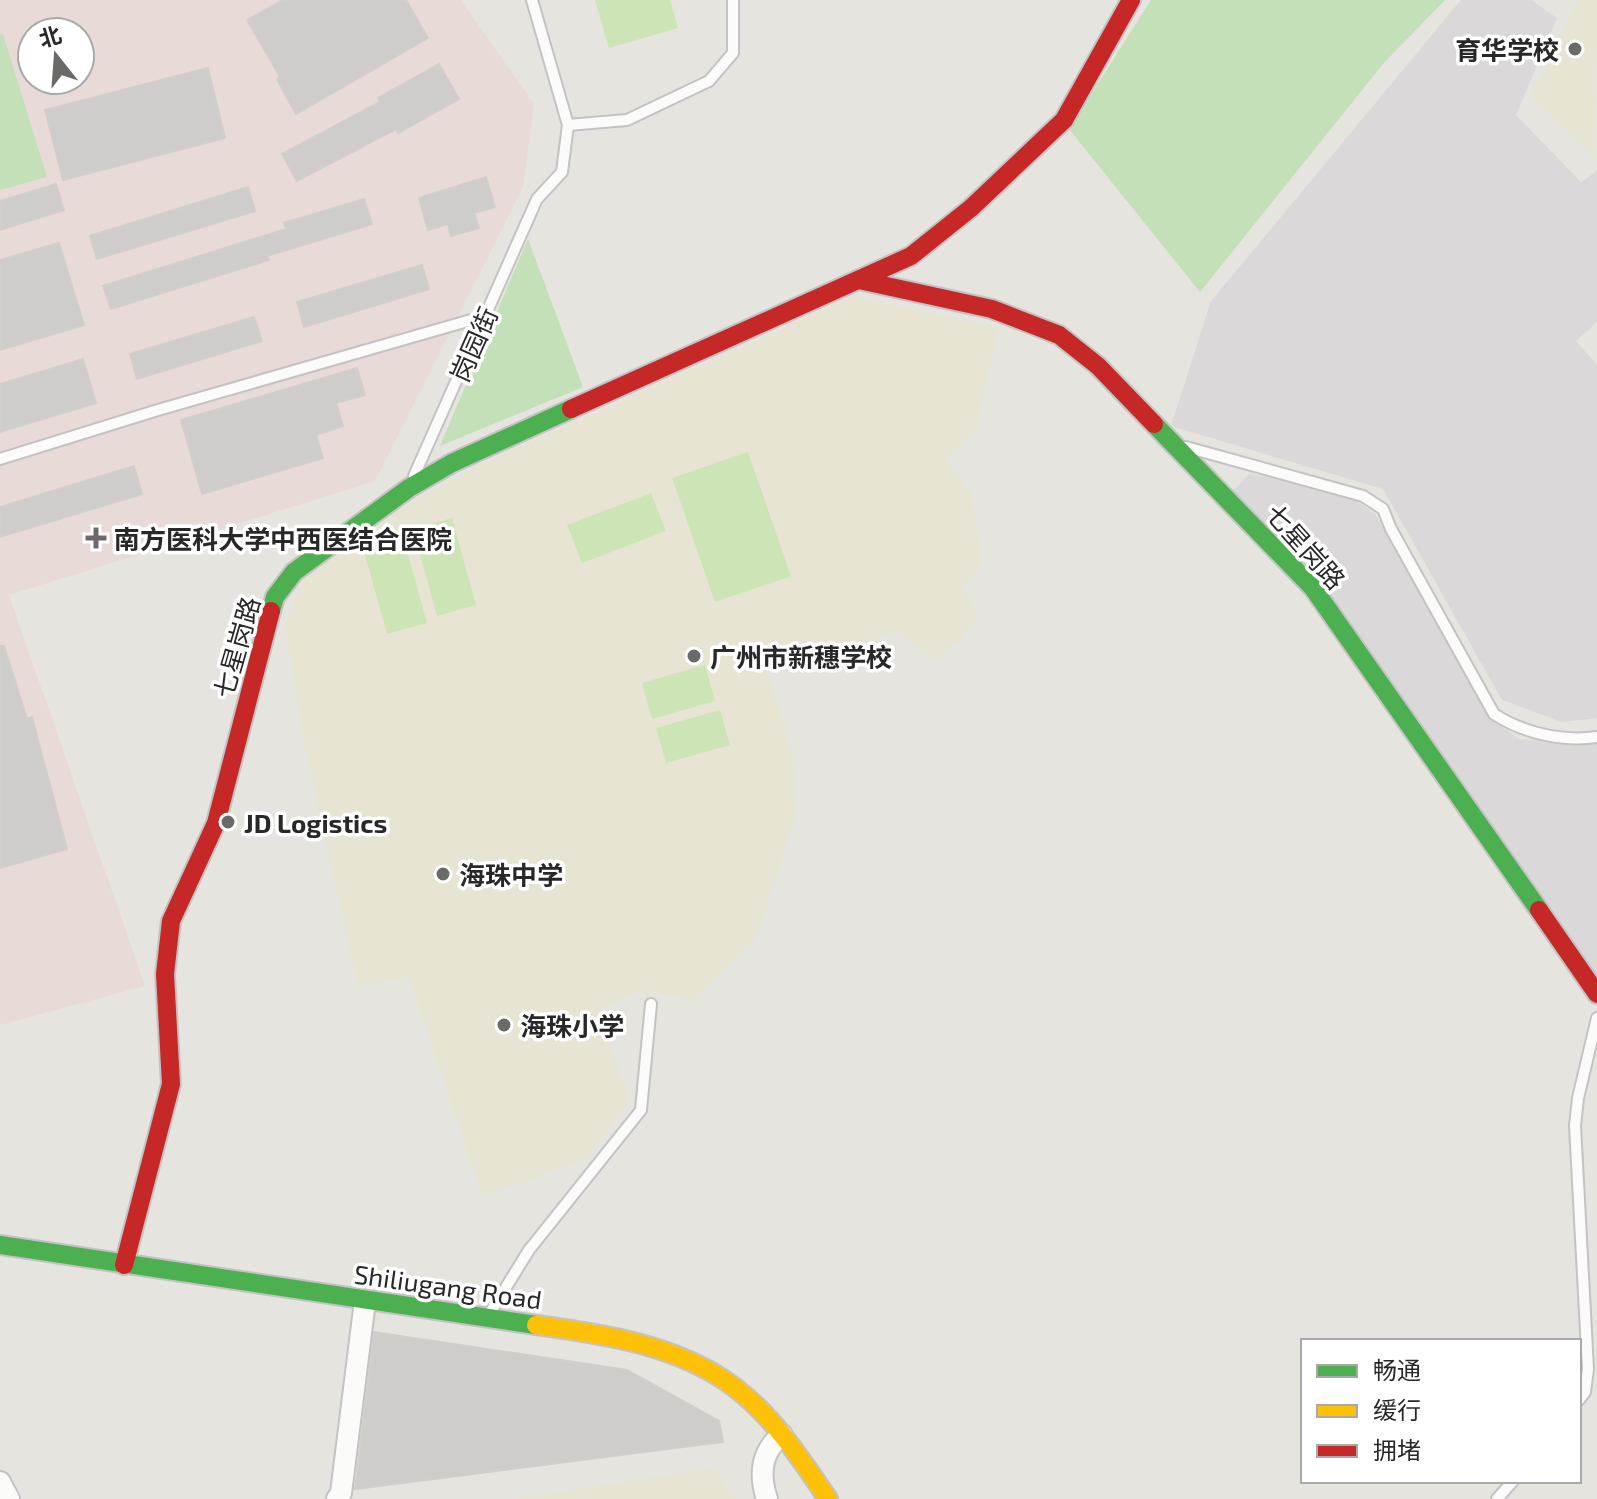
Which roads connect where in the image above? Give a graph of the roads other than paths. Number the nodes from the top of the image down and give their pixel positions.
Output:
1 (532, 0) edge
2 (733, 0) edge
3 (1131, 0) edge
4 (568, 125) junction
5 (859, 280) junction
6 (485, 316) junction
7 (1173, 443) junction
8 (0, 459) edge
9 (409, 488) junction
10 (1597, 737) edge
11 (1597, 994) edge
12 (651, 1004) dead end
13 (1597, 1018) edge
14 (0, 1245) edge
15 (124, 1265) junction
16 (365, 1301) junction
17 (487, 1318) junction
18 (1581, 1397) edge
19 (782, 1435) junction
20 (0, 1482) edge
21 (1511, 1483) edge
22 (9, 1499) edge
23 (337, 1499) edge
24 (767, 1499) edge
25 (828, 1499) edge
26 (1497, 1499) edge

1 - 4 lane
2 - 4 lane
3 - 5 street, 七星岗路
4 - 6 lane, 岗园街
5 - 7 street, 七星岗路
5 - 9 street, 七星岗路
6 - 8 lane
6 - 9 lane, 岗园街
7 - 10 lane
7 - 11 street, 七星岗路
9 - 15 street, 七星岗路
12 - 17 lane
13 - 18 lane
14 - 15 street, Shiliugang Road
15 - 16 street, Shiliugang Road
16 - 17 street, Shiliugang Road
16 - 23 street
17 - 19 street, Shiliugang Road
19 - 24 street
19 - 25 street, Shiliugang Road
20 - 22 street
21 - 26 lane

